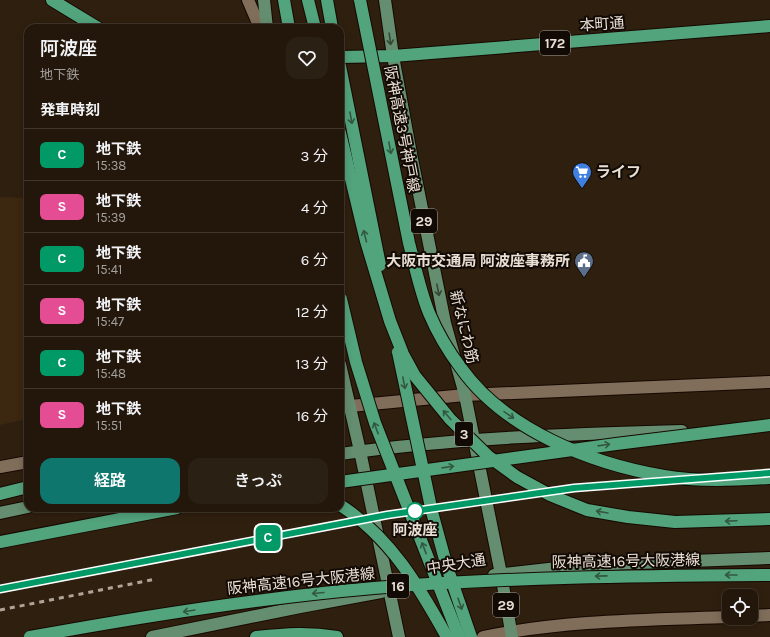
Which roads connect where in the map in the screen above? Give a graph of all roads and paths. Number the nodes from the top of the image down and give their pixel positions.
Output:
1 (52, 0) edge
2 (248, 0) edge
3 (264, 0) edge
4 (284, 0) edge
5 (308, 0) edge
6 (327, 0) edge
7 (360, 0) edge
8 (385, 0) edge
9 (91, 24) edge
10 (258, 24) edge
11 (267, 24) edge
12 (288, 24) edge
13 (314, 24) edge
14 (331, 24) edge
15 (770, 26) edge
16 (344, 56) edge
17 (393, 56) junction
18 (344, 85) edge
19 (344, 150) edge
20 (344, 310) edge
21 (770, 382) edge
22 (465, 396) junction
23 (345, 406) edge
24 (770, 425) edge
25 (770, 430) edge
26 (474, 440) junction
27 (360, 451) junction
28 (344, 453) edge
29 (24, 463) edge
30 (0, 467) edge
31 (770, 478) edge
32 (344, 481) edge
33 (24, 488) edge
34 (0, 494) edge
35 (344, 507) edge
36 (24, 508) edge
37 (156, 512) edge
38 (0, 513) edge
39 (770, 519) edge
40 (0, 542) edge
41 (770, 558) edge
42 (501, 574) junction
43 (770, 575) edge
44 (390, 590) junction
45 (770, 615) edge
46 (758, 616) edge
47 (722, 617) edge
48 (511, 634) edge
49 (30, 637) edge
50 (152, 637) edge
51 (256, 637) edge
52 (338, 637) edge
53 (399, 637) edge
54 (447, 637) edge
55 (459, 637) edge
56 (471, 637) edge
57 (483, 637) edge

1 - 9 highway
2 - 10 street
3 - 11 main road
4 - 12 highway
5 - 13 highway
6 - 14 highway
7 -> 31 highway, 阪神高速3号神戸線, bridge
8 -> 17 main road, 新なにわ筋 / 29
15 - 17 highway, 本町通 / 172
16 - 17 highway, 本町通 / 172
17 -> 22 main road, 新なにわ筋 / 29
18 -> 56 highway, bridge
39 -> 19 highway, 3, bridge
55 -> 20 highway, bridge
21 - 22 street
22 - 23 street
22 - 26 main road, 新なにわ筋 / 29
23 - 27 main road
32 -> 24 highway, bridge
25 - 26 main road
26 - 27 main road
26 - 42 main road, 新なにわ筋 / 29
27 - 28 main road
27 - 44 main road
29 - 30 street
33 - 34 highway
35 - 54 highway, bridge
36 - 38 main road
37 - 40 highway
41 - 42 main road, 中央大通
42 - 44 main road, 中央大通
42 - 48 main road, 新なにわ筋 / 29
43 -> 49 highway, 阪神高速16号大阪港線 / 16, bridge
44 - 50 main road, 中央大通
44 - 53 main road
45 - 46 street
47 - 48 street
48 - 57 street
51 - 52 highway

